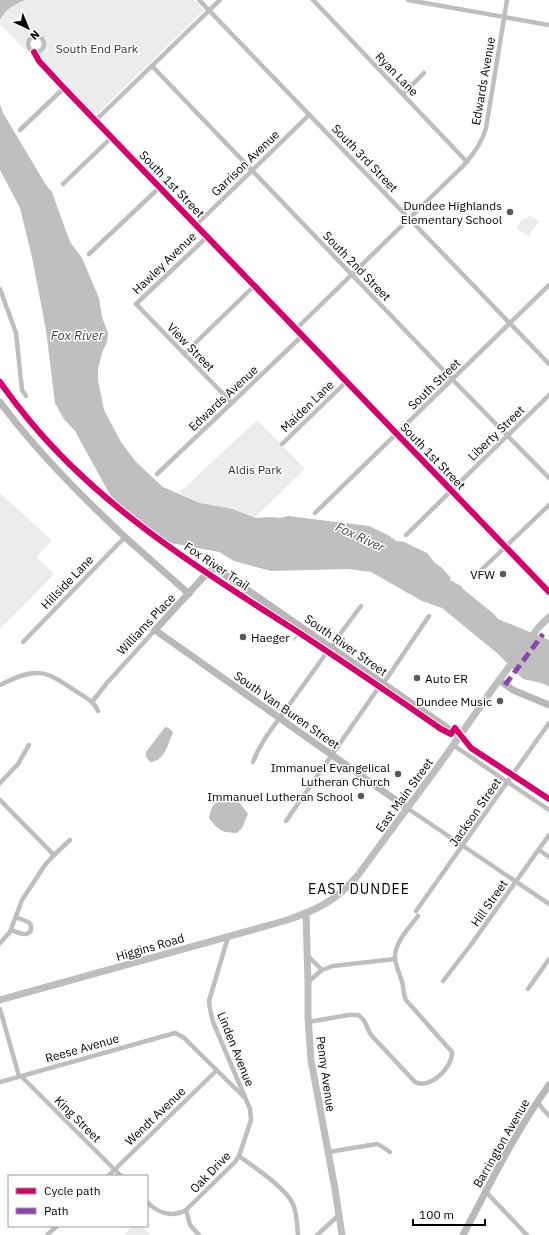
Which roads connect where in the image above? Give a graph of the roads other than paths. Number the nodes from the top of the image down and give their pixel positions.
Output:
1 (199, 0) edge
2 (220, 0) edge
3 (408, 0) edge
4 (508, 0) edge
5 (316, 1) edge
6 (209, 10) junction
7 (504, 17) junction
8 (549, 25) edge
9 (34, 52) dead end
10 (152, 66) junction
11 (424, 73) dead end
12 (64, 88) junction
13 (403, 94) junction
14 (309, 115) junction
15 (96, 120) junction
16 (20, 130) dead end
17 (112, 137) junction
18 (467, 162) junction
19 (252, 170) junction
20 (63, 184) dead end
21 (160, 187) junction
22 (409, 218) junction
23 (196, 225) junction
24 (207, 236) junction
25 (89, 254) dead end
26 (352, 274) junction
27 (549, 285) edge
28 (254, 286) junction
29 (0, 289) edge
30 (136, 304) joint
31 (509, 324) junction
32 (296, 329) junction
33 (302, 336) junction
34 (184, 354) junction
35 (549, 364) edge
36 (453, 379) junction
37 (346, 382) junction
38 (549, 395) edge
39 (26, 396) dead end
40 (0, 402) edge
41 (232, 403) junction
42 (397, 434) junction
43 (508, 435) junction
44 (282, 444) dead end
45 (157, 474) dead end
46 (549, 478) edge
47 (451, 491) junction
48 (549, 505) edge
49 (315, 513) dead end
50 (406, 535) dead end
51 (125, 537) junction
52 (506, 547) junction
53 (221, 570) joint
54 (475, 576) dead end
55 (549, 592) edge
56 (189, 594) junction
57 (361, 606) dead end
58 (429, 616) dead end
59 (549, 617) edge
60 (155, 630) junction
61 (23, 642) dead end
62 (330, 647) junction
63 (499, 680) junction
64 (383, 684) junction
65 (1, 685) edge
66 (92, 702) junction
67 (549, 705) edge
68 (98, 711) dead end
69 (280, 718) junction
70 (549, 723) edge
71 (459, 736) junction
72 (29, 745) dead end
73 (453, 745) junction
74 (332, 755) junction
75 (253, 762) dead end
76 (508, 782) junction
77 (0, 783) edge
78 (0, 800) edge
79 (407, 808) junction
80 (549, 810) edge
81 (286, 821) dead end
82 (549, 835) edge
83 (70, 840) dead end
84 (463, 846) junction
85 (539, 850) junction
86 (54, 855) junction
87 (549, 857) edge
88 (516, 882) junction
89 (549, 904) edge
90 (306, 914) junction
91 (16, 917) junction
92 (11, 930) junction
93 (228, 937) junction
94 (0, 943) edge
95 (308, 956) junction
96 (395, 959) junction
97 (549, 959) edge
98 (322, 970) junction
99 (443, 981) dead end
100 (308, 982) junction
101 (528, 989) dead end
102 (0, 1000) edge
103 (0, 1009) edge
104 (308, 1022) junction
105 (216, 1071) junction
106 (20, 1076) junction
107 (0, 1082) edge
108 (549, 1085) edge
109 (246, 1099) junction
110 (537, 1102) junction
111 (549, 1116) edge
112 (328, 1152) junction
113 (390, 1152) dead end
114 (239, 1156) junction
115 (115, 1169) junction
116 (109, 1175) edge
117 (120, 1175) edge
118 (486, 1192) junction
119 (148, 1203) edge
120 (186, 1210) junction
121 (339, 1215) junction
122 (56, 1227) edge
123 (47, 1235) edge
124 (199, 1235) edge
125 (298, 1235) edge
126 (317, 1235) edge
127 (342, 1235) edge
128 (463, 1235) edge
129 (527, 1235) edge

1 - 6 street, South 3rd Street
2 - 6 street
3 - 7 street
4 - 7 street, Edwards Avenue
5 - 13 street, Ryan Lane
6 - 10 street
6 - 14 street, South 3rd Street
7 - 8 street
7 - 18 street, Edwards Avenue
9 - 12 street, South 1st Street
10 - 15 street
10 - 19 street, South 2nd Street
11 - 13 street
12 - 15 street, South 1st Street
12 - 16 street
13 - 18 street, Ryan Lane
14 - 19 street, Garrison Avenue
14 - 22 street, South 3rd Street
15 - 17 street, South 1st Street
17 - 20 street
17 - 21 street, South 1st Street
18 - 22 street, Edwards Avenue
19 - 23 street, Garrison Avenue
19 - 26 street, South 2nd Street
21 - 23 street, South 1st Street
21 - 25 street
22 - 26 street, Edwards Avenue
22 - 31 street, South 3rd Street
23 - 24 street, South 1st Street
24 - 28 street, South 1st Street
24 - 30 street, Hawley Avenue
26 - 32 street, Edwards Avenue
26 - 36 street, South 2nd Street
27 - 31 street, South Street
28 - 32 street, South 1st Street
28 - 34 street
29 - 39 street
30 - 34 street, View Street
31 - 35 street, South 3rd Street
31 - 36 street, South Street
32 - 33 street, South 1st Street
33 - 37 street, South 1st Street
33 - 41 street, Edwards Avenue
34 - 41 street, View Street
36 - 42 street, South Street
36 - 43 street, South 2nd Street
37 - 42 street, South 1st Street
37 - 44 street, Maiden Lane
38 - 43 street, Liberty Street
40 - 51 street
41 - 45 street, Edwards Avenue
42 - 47 street, South 1st Street
42 - 49 street, South Street
43 - 46 street, South 2nd Street
43 - 47 street, Liberty Street
47 - 50 street, Liberty Street
47 - 52 street, South 1st Street
48 - 52 street
51 - 56 street
51 - 61 street, Hillside Lane
52 - 54 street
52 - 55 street, South 1st Street
53 - 56 street, Williams Place
53 - 62 street, South River Street
56 - 60 street, Williams Place
57 - 62 street
58 - 64 street
59 - 63 main road, East Main Street
60 - 66 street, Williams Place
60 - 69 street, South Van Buren Street
62 - 64 street, South River Street
62 - 69 street
63 - 67 street
63 - 71 main road, East Main Street
64 - 71 street, South River Street
64 - 74 street
65 - 66 street
66 - 68 street
69 - 74 street, South Van Buren Street
69 - 75 street
70 - 76 street, Jackson Street
71 - 73 main road, East Main Street
72 - 77 street
73 - 76 street
73 - 79 main road, East Main Street
74 - 79 street, South Van Buren Street
74 - 81 street
76 - 80 street
76 - 84 street, Jackson Street
78 - 86 street
79 - 84 street
79 - 90 main road, East Main Street
82 - 85 street, Hill Street
83 - 86 street
84 - 88 street
84 - 96 street, Jackson Street
85 - 87 street
85 - 88 street, Hill Street
86 - 91 street
88 - 89 street
88 - 99 street, Hill Street
90 - 93 main road, Higgins Road
90 - 95 main road, Penny Avenue
91 - 92 street
91 - 92 street
92 - 94 street
93 - 102 main road, Higgins Road
93 - 109 street, Linden Avenue
95 - 98 street
95 - 100 main road, Penny Avenue
96 - 98 street
96 - 104 street
97 - 101 street
98 - 100 street
100 - 104 main road, Penny Avenue
103 - 106 street, King Street
104 - 112 main road, Penny Avenue
105 - 106 street, Reese Avenue
105 - 109 street
105 - 115 street, Wendt Avenue
106 - 107 street, Reese Avenue
106 - 115 street, King Street
108 - 110 street, Barrington Avenue
109 - 114 street, Oak Drive
110 - 111 street
110 - 118 street, Barrington Avenue
112 - 113 street
112 - 121 main road, Penny Avenue
114 - 120 street, Oak Drive
114 - 125 street
115 - 116 street, Wendt Avenue
115 - 117 street, King Street
118 - 128 street, Barrington Avenue
118 - 129 street
119 - 120 street
120 - 124 street
121 - 126 street
121 - 127 main road, Penny Avenue
122 - 123 street

